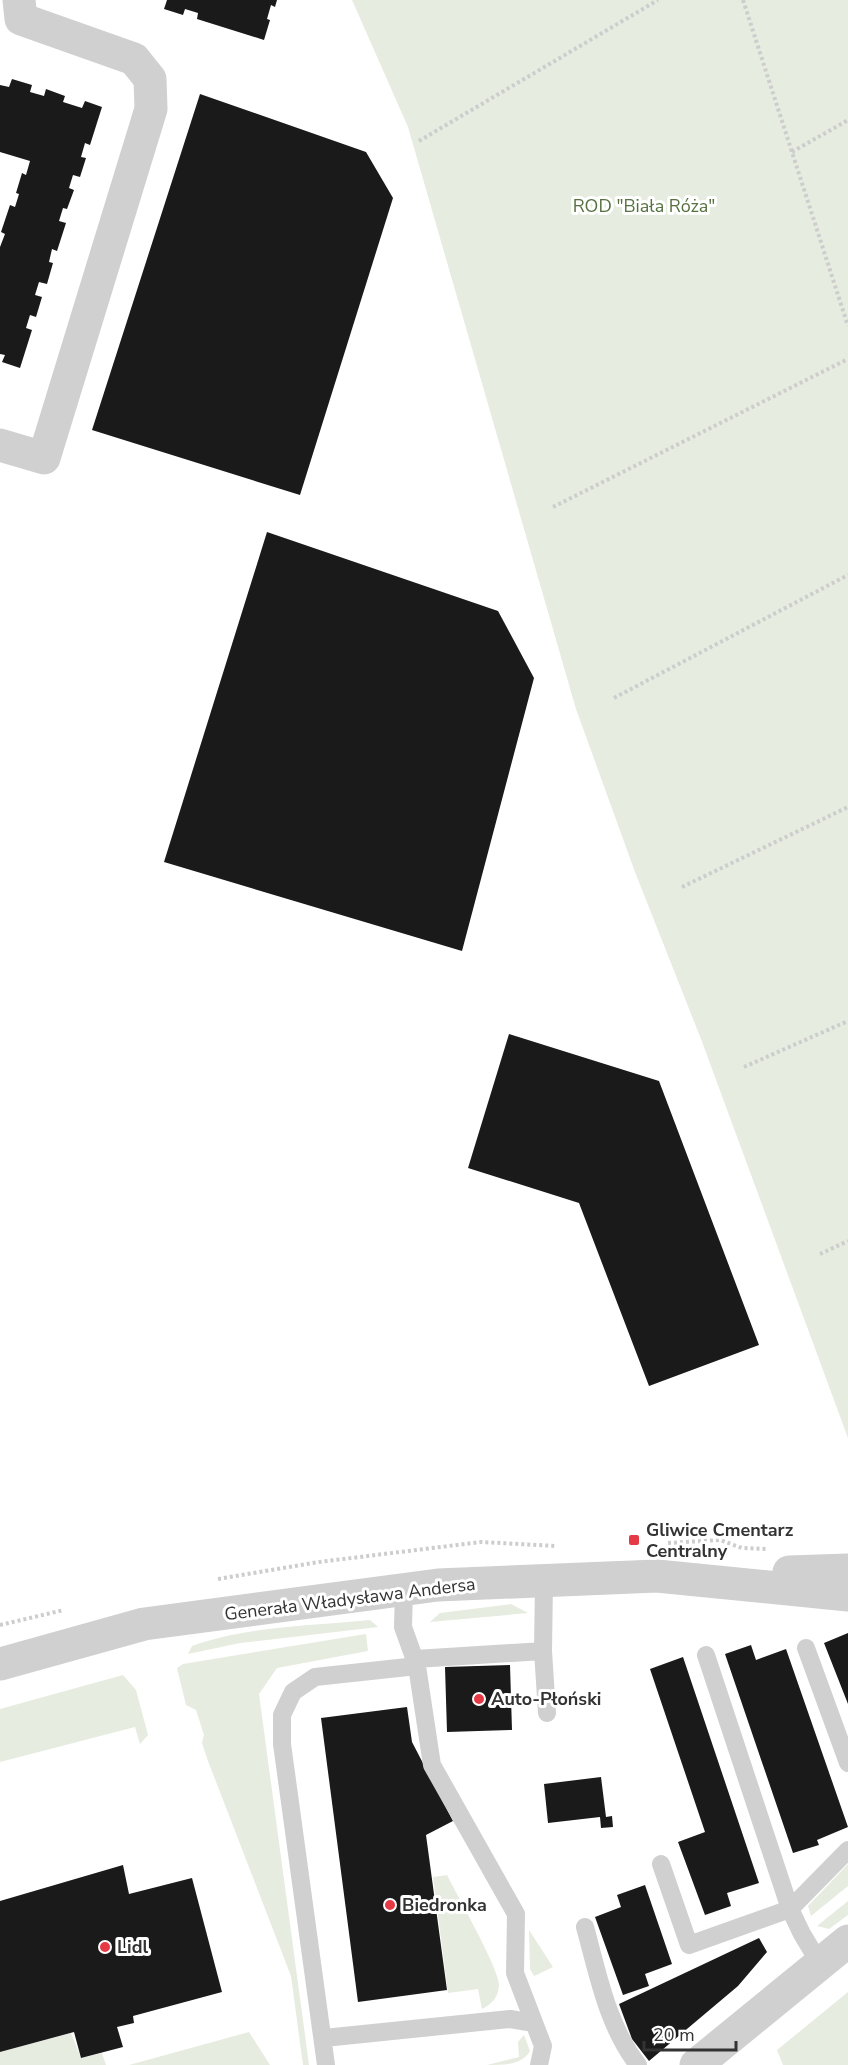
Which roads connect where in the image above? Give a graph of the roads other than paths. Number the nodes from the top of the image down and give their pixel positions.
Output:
1 (19, 0) edge
2 (0, 445) edge
3 (848, 1570) edge
4 (706, 1579) junction
5 (544, 1581) junction
6 (404, 1589) junction
7 (848, 1595) edge
8 (806, 1648) dead end
9 (543, 1651) junction
10 (706, 1655) dead end
11 (416, 1662) junction
12 (0, 1664) edge
13 (547, 1713) dead end
14 (848, 1763) edge
15 (848, 1850) edge
16 (661, 1864) dead end
17 (790, 1909) junction
18 (585, 1927) dead end
19 (848, 1941) edge
20 (820, 1964) junction
21 (534, 2023) junction
22 (324, 2038) junction
23 (326, 2065) edge
24 (539, 2065) edge
25 (638, 2065) edge
26 (696, 2065) edge

1 - 2 street
3 - 4 street, Generała Władysława Andersa
4 - 5 street, Generała Władysława Andersa
4 - 7 street, Generała Władysława Andersa
5 - 6 street, Generała Władysława Andersa
5 - 9 lane
6 - 11 lane
6 - 12 street, Generała Władysława Andersa
8 - 14 lane
9 - 11 lane
9 - 13 lane
10 - 17 lane
11 - 21 lane
11 - 22 lane
15 - 17 lane
16 - 17 lane
17 - 20 lane
18 - 25 lane
19 - 20 street
20 - 26 street
21 - 22 lane
21 - 24 lane
22 - 23 lane

